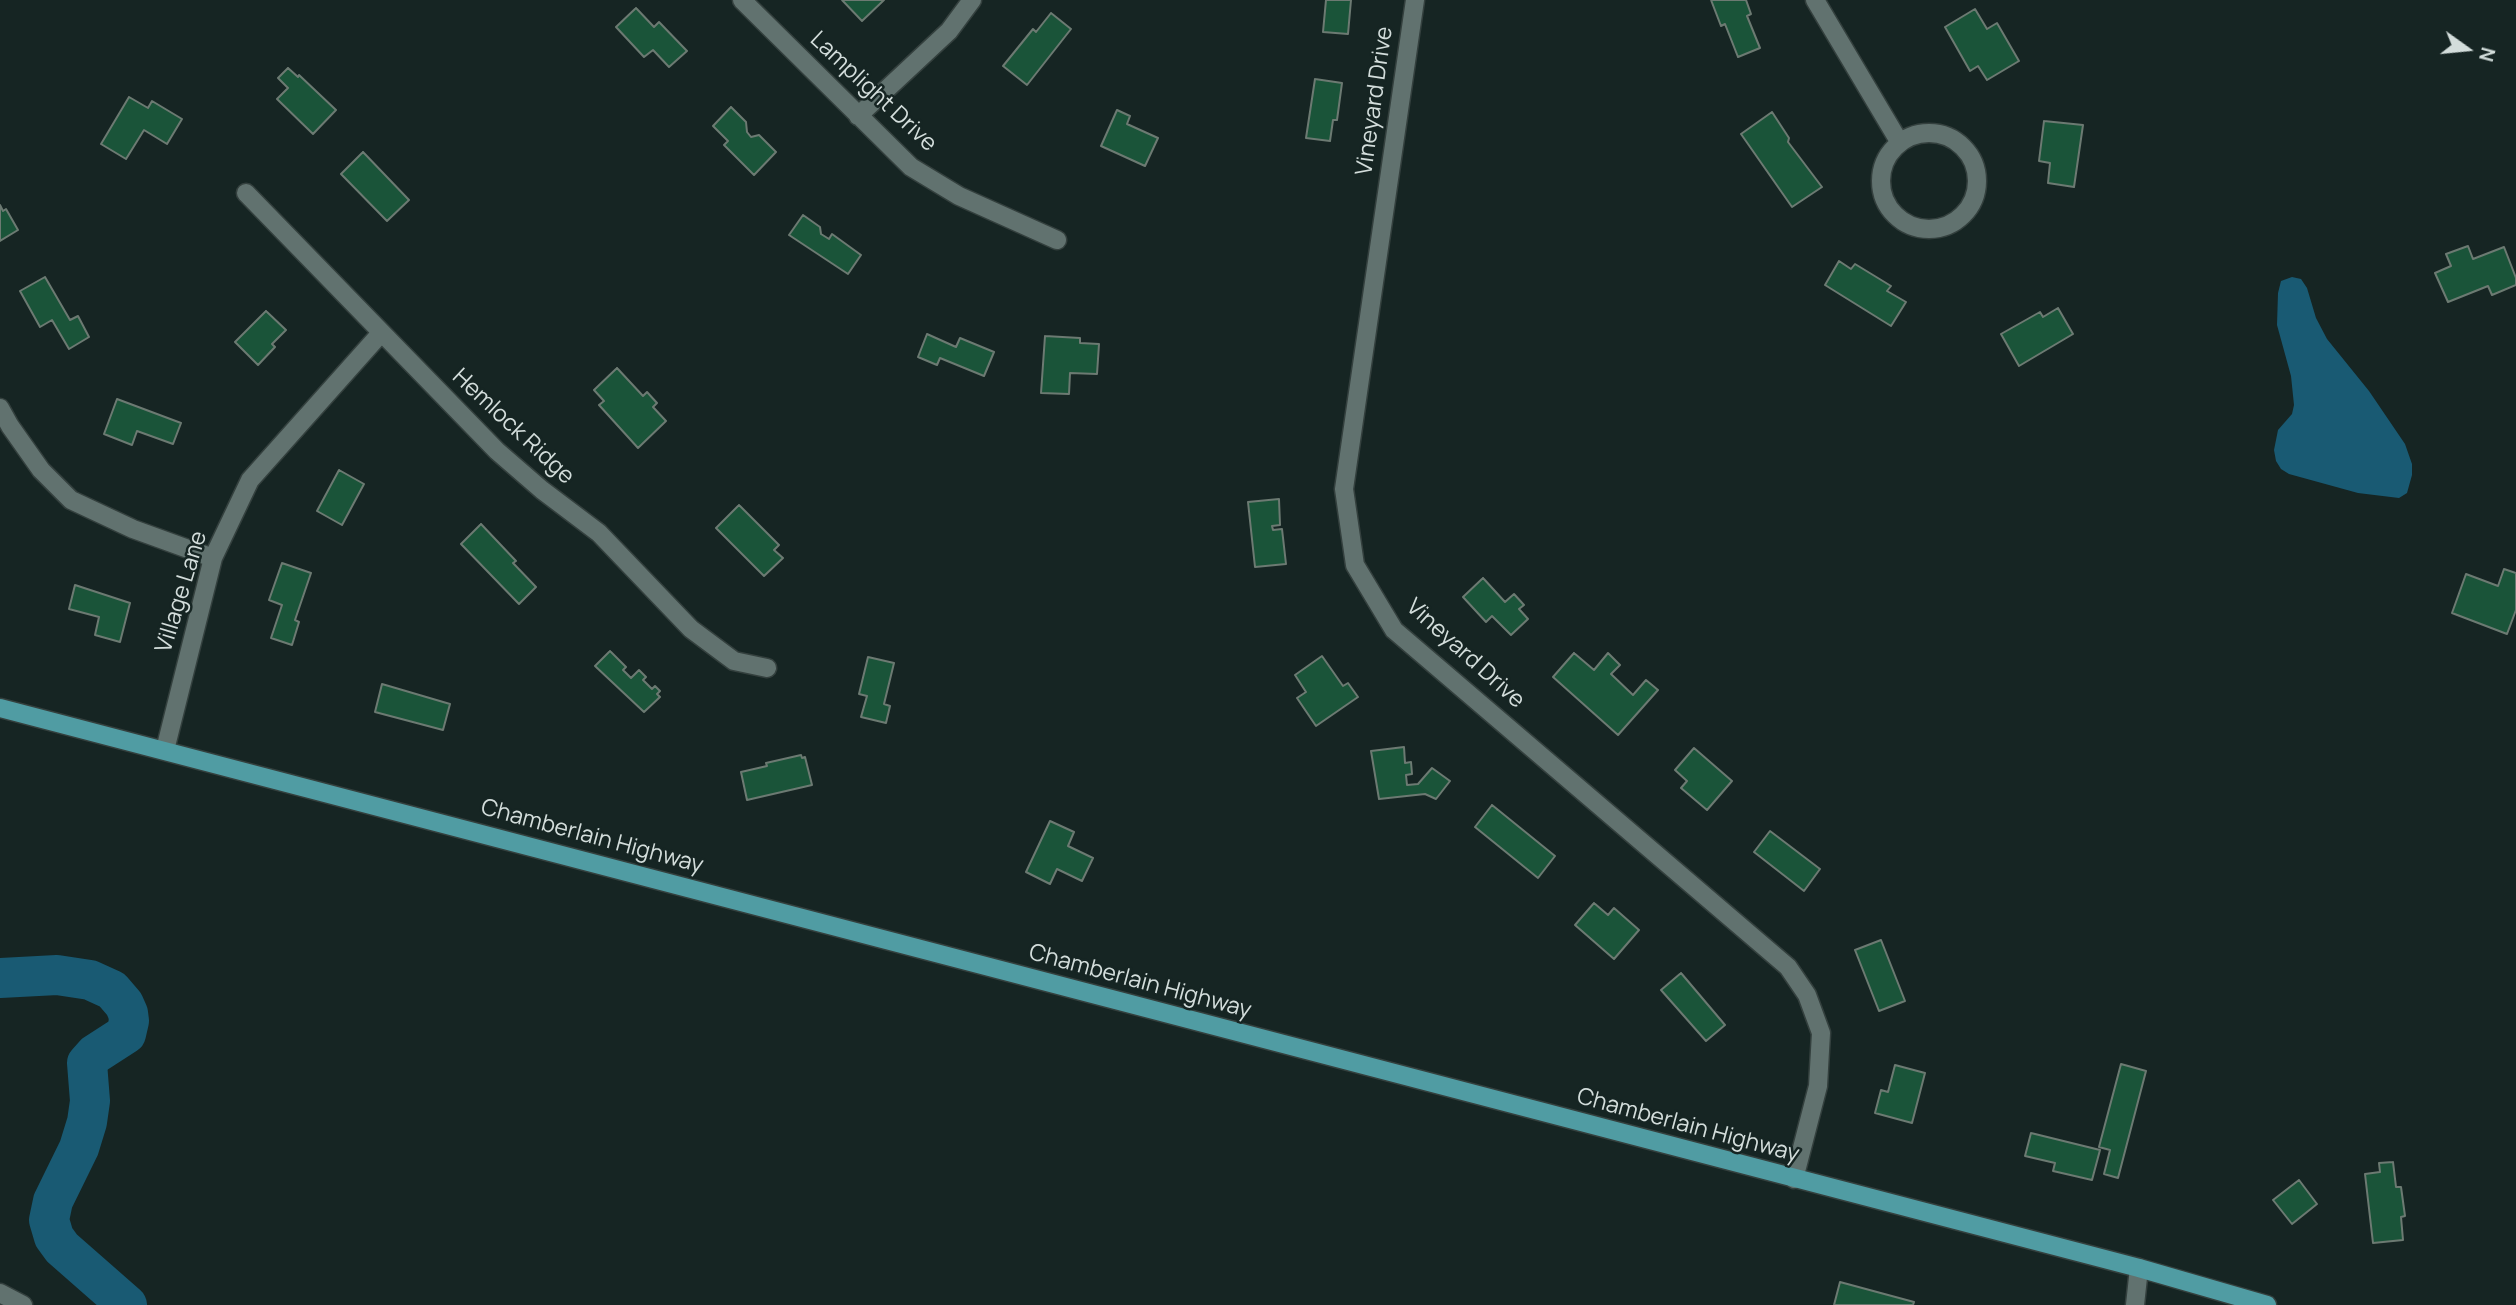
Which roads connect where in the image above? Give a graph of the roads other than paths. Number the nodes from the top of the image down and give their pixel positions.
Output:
1 (742, 0) edge
2 (972, 0) edge
3 (1415, 0) edge
4 (1815, 0) edge
5 (858, 116) junction
6 (1900, 143) junction
7 (246, 193) dead end
8 (1057, 240) dead end
9 (381, 333) junction
10 (0, 408) edge
11 (213, 558) junction
12 (767, 668) dead end
13 (0, 708) edge
14 (165, 750) junction
15 (1794, 1179) junction
16 (2139, 1268) junction
17 (0, 1293) edge
18 (23, 1305) edge
19 (2135, 1305) edge
20 (2267, 1305) edge

1 - 5 street, Lamplight Drive
2 - 5 street
3 - 15 street, Vineyard Drive
4 - 6 street
5 - 8 street, Lamplight Drive
6 - 6 street
7 - 9 street, Hemlock Ridge
9 - 11 street, Village Lane
9 - 12 street, Hemlock Ridge
10 - 11 street
11 - 14 street, Village Lane
13 - 14 main road, Chamberlain Highway
14 - 15 main road, Chamberlain Highway
15 - 16 main road, Chamberlain Highway
16 - 19 street
16 - 20 main road, Chamberlain Highway
17 - 18 street

